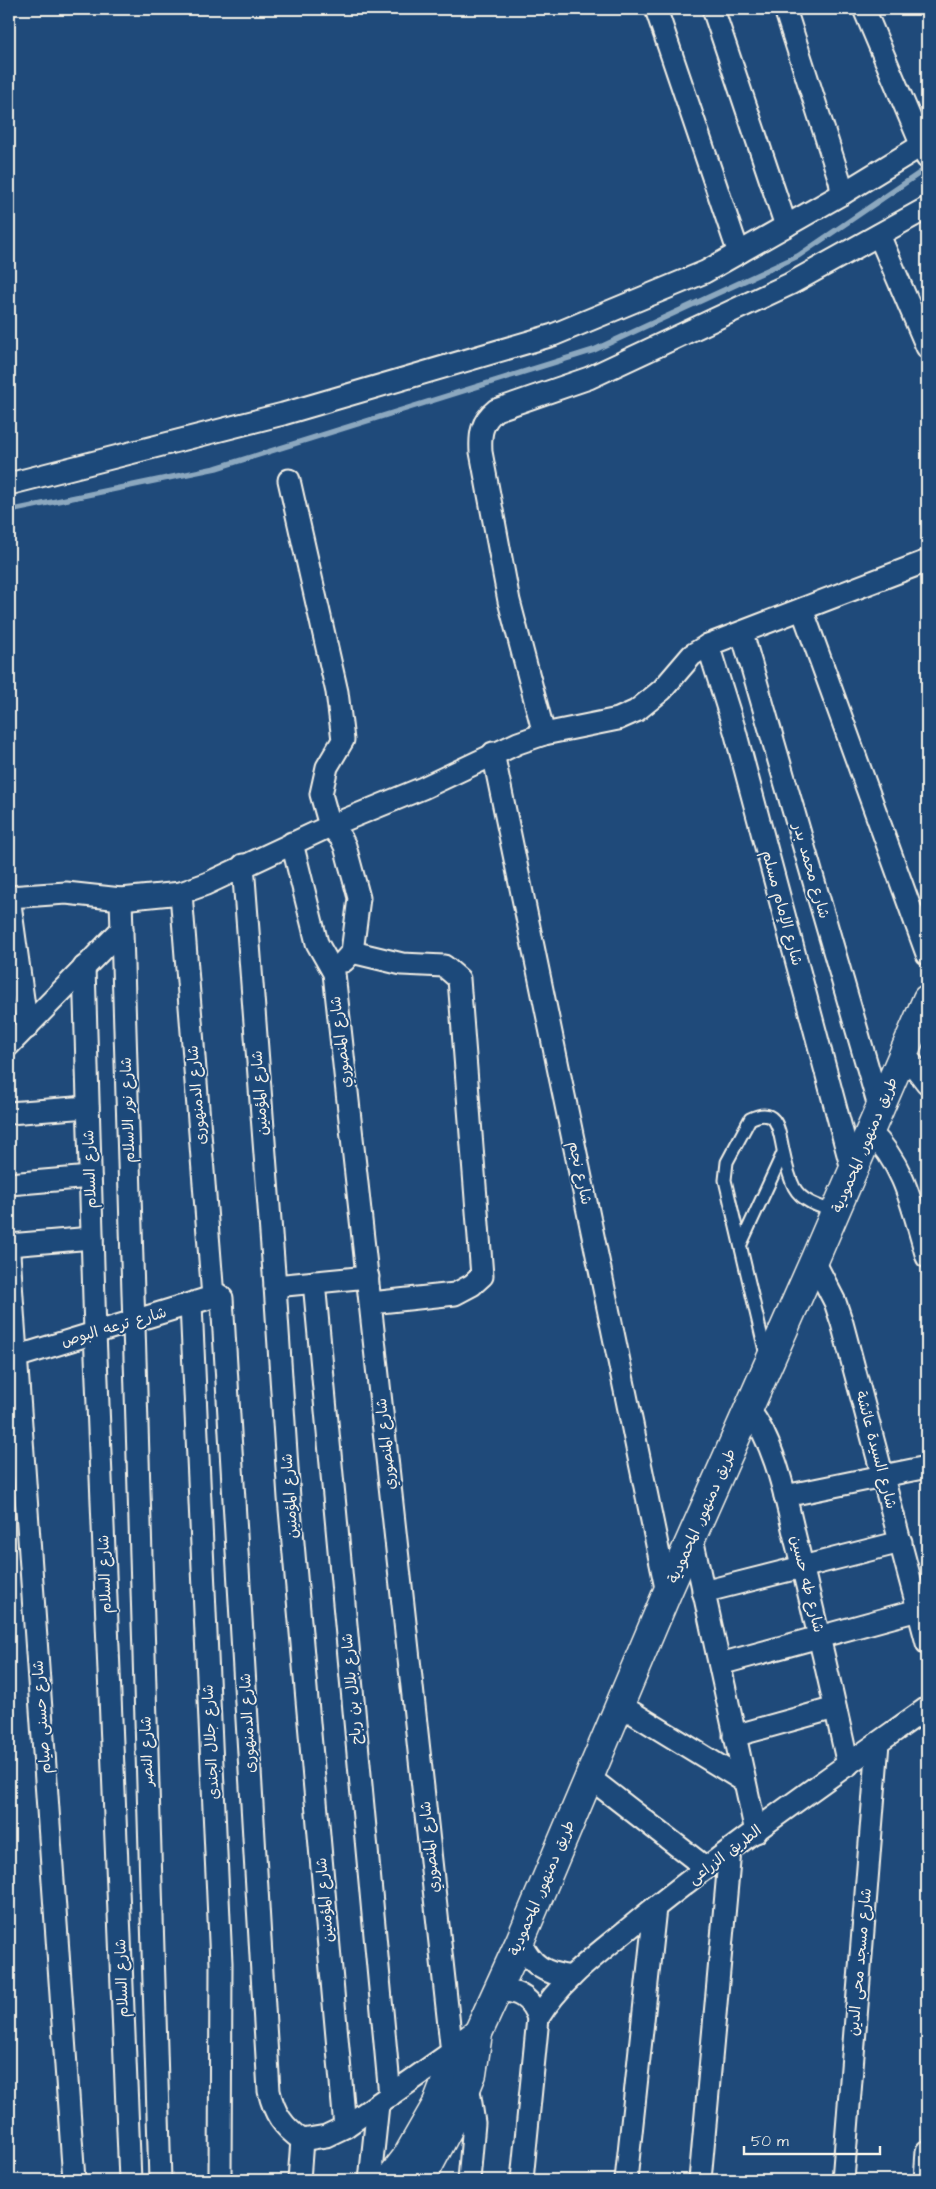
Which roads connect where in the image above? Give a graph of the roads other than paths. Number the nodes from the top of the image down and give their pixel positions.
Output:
1 (656, 9) edge
2 (713, 9) edge
3 (784, 9) edge
4 (864, 9) edge
5 (926, 148) edge
6 (842, 194) junction
7 (927, 208) edge
8 (786, 226) junction
9 (879, 235) junction
10 (740, 252) junction
11 (927, 347) edge
12 (289, 480) dead end
13 (9, 484) edge
14 (927, 561) edge
15 (802, 608) junction
16 (742, 633) junction
17 (708, 645) junction
18 (544, 734) junction
19 (493, 753) junction
20 (330, 826) junction
21 (292, 843) junction
22 (243, 865) junction
23 (180, 893) junction
24 (9, 897) edge
25 (121, 899) junction
26 (122, 929) junction
27 (352, 952) junction
28 (927, 954) edge
29 (84, 967) junction
30 (334, 972) junction
31 (927, 999) edge
32 (27, 1028) junction
33 (9, 1045) edge
34 (904, 1053) junction
35 (927, 1083) edge
36 (88, 1107) junction
37 (9, 1113) edge
38 (875, 1121) junction
39 (783, 1152) junction
40 (853, 1173) junction
41 (90, 1177) junction
42 (9, 1184) edge
43 (836, 1212) junction
44 (92, 1238) junction
45 (741, 1244) junction
46 (9, 1245) edge
47 (9, 1254) edge
48 (927, 1256) edge
49 (814, 1261) junction
50 (368, 1277) junction
51 (314, 1282) junction
52 (275, 1286) junction
53 (10, 1288) edge
54 (216, 1296) junction
55 (371, 1303) junction
56 (191, 1304) junction
57 (134, 1321) junction
58 (95, 1332) junction
59 (13, 1357) edge
60 (769, 1365) junction
61 (749, 1410) junction
62 (927, 1467) edge
63 (883, 1476) junction
64 (785, 1496) junction
65 (692, 1538) junction
66 (901, 1542) junction
67 (802, 1567) junction
68 (703, 1592) junction
69 (667, 1593) junction
70 (918, 1610) junction
71 (820, 1637) junction
72 (927, 1643) edge
73 (720, 1664) junction
74 (620, 1705) junction
75 (835, 1708) junction
76 (927, 1708) edge
77 (734, 1736) junction
78 (878, 1743) junction
79 (848, 1765) junction
80 (590, 1778) junction
81 (744, 1781) junction
82 (756, 1832) junction
83 (730, 1850) junction
84 (706, 1868) junction
85 (655, 1908) junction
86 (520, 1941) junction
87 (571, 1977) junction
88 (498, 1991) junction
89 (538, 2018) junction
90 (463, 2044) junction
91 (468, 2084) junction
92 (384, 2101) junction
93 (345, 2127) junction
94 (302, 2140) junction
95 (927, 2151) edge
96 (74, 2180) edge
97 (130, 2180) edge
98 (160, 2180) edge
99 (220, 2180) edge
100 (299, 2180) edge
101 (370, 2180) edge
102 (389, 2180) edge
103 (420, 2180) edge
104 (469, 2180) edge
105 (522, 2180) edge
106 (626, 2180) edge
107 (700, 2180) edge
108 (843, 2180) edge
109 (925, 2180) edge

1 - 10 street
2 - 8 street
3 - 6 street
4 - 5 street
5 - 6 street
6 - 8 street
7 - 9 street
8 - 10 street
9 - 11 street
9 - 18 street
10 - 13 street
12 - 20 street
14 - 15 street
15 - 16 street
15 - 28 street
16 - 17 street
16 - 38 street, شارع محمد بدر
17 - 18 street
17 - 40 street, شارع الإمام مسلم
18 - 19 street
19 - 20 street
19 - 69 street, شارع نجم
20 - 21 street
20 - 27 street
21 - 22 street
21 - 30 street, شارع المنصوري
22 - 23 street
22 - 52 street, شارع المؤمنين
23 - 25 street
23 - 54 street, شارع الدمنهورى
24 - 25 street
24 - 32 street
25 - 26 street, شارع نور الاسلام
26 - 29 street
26 - 57 street, شارع نور الاسلام
27 - 30 street
27 - 55 street
29 - 32 street
29 - 36 street, شارع السلام
30 - 50 street, شارع المنصوري
31 - 34 main road, طريق دمنهور, المحمودية
32 - 33 street
34 - 35 street
34 - 38 main road, طريق دمنهور, المحمودية
36 - 37 street
36 - 41 street, شارع السلام
38 - 40 main road, طريق دمنهور, المحمودية
38 - 48 street
39 - 43 lane
39 - 45 lane
39 - 45 lane
40 - 43 main road, طريق دمنهور, المحمودية
41 - 42 street
41 - 44 street, شارع السلام
43 - 49 main road, طريق دمنهور, المحمودية
44 - 46 street
44 - 58 street, شارع السلام
45 - 60 lane
47 - 53 street, شارع حسنى صيام
49 - 60 main road, طريق دمنهور, المحمودية
49 - 63 street, شارع السيدة عائشة
50 - 51 street
50 - 55 street, شارع المنصوري
51 - 52 street
51 - 92 street, شارع بلال بن رباح
52 - 93 street, شارع المؤمنين
53 - 59 street, شارع حسنى صيام
54 - 56 street, شارع ترعه البوص
54 - 94 street, شارع الدمنهورى
55 - 90 street, شارع المنصوري
56 - 57 street, شارع ترعه البوص
56 - 99 street, شارع جلال الجندى
57 - 58 street, شارع ترعه البوص
57 - 98 street, شارع النصر
58 - 59 street, شارع ترعه البوص
58 - 97 street, شارع السلام
59 - 96 street, شارع حسنى صيام
60 - 61 main road, طريق دمنهور, المحمودية
61 - 64 street, شارع طه حسين
61 - 65 main road, طريق دمنهور, المحمودية
62 - 63 street
63 - 64 street
63 - 66 street, شارع السيدة عائشة
64 - 67 street, شارع طه حسين
65 - 68 street
65 - 69 main road, طريق دمنهور, المحمودية
66 - 67 street
66 - 70 street, شارع السيدة عائشة
67 - 68 street
67 - 71 street, شارع طه حسين
68 - 73 street
69 - 74 main road, طريق دمنهور, المحمودية
70 - 71 street
70 - 72 street, شارع السيدة عائشة
71 - 73 street
71 - 75 street, شارع طه حسين
73 - 77 street
74 - 80 main road, طريق دمنهور, المحمودية
74 - 81 street
75 - 77 street
75 - 79 street, شارع طه حسين
76 - 78 street, الطريق الزراعى
77 - 81 street
78 - 79 street, الطريق الزراعى
78 - 108 street, شارع مسجد محى الدين
79 - 82 street, الطريق الزراعى
80 - 84 street
80 - 86 main road, طريق دمنهور, المحمودية
81 - 82 street
82 - 83 street, الطريق الزراعى
83 - 84 street, الطريق الزراعى
83 - 107 street
84 - 85 street, الطريق الزراعى
85 - 87 street, الطريق الزراعى
85 - 106 street
86 - 87 street
86 - 88 main road, طريق دمنهور, المحمودية
87 - 89 street, الطريق الزراعى
88 - 89 street
88 - 90 main road, طريق دمنهور, المحمودية
89 - 105 street
90 - 91 main road
90 - 92 street
90 - 102 main road, طريق دمنهور, المحمودية
91 - 103 main road
91 - 104 street
92 - 93 street
92 - 101 street, شارع بلال بن رباح
93 - 94 street
94 - 100 street
95 - 109 street

